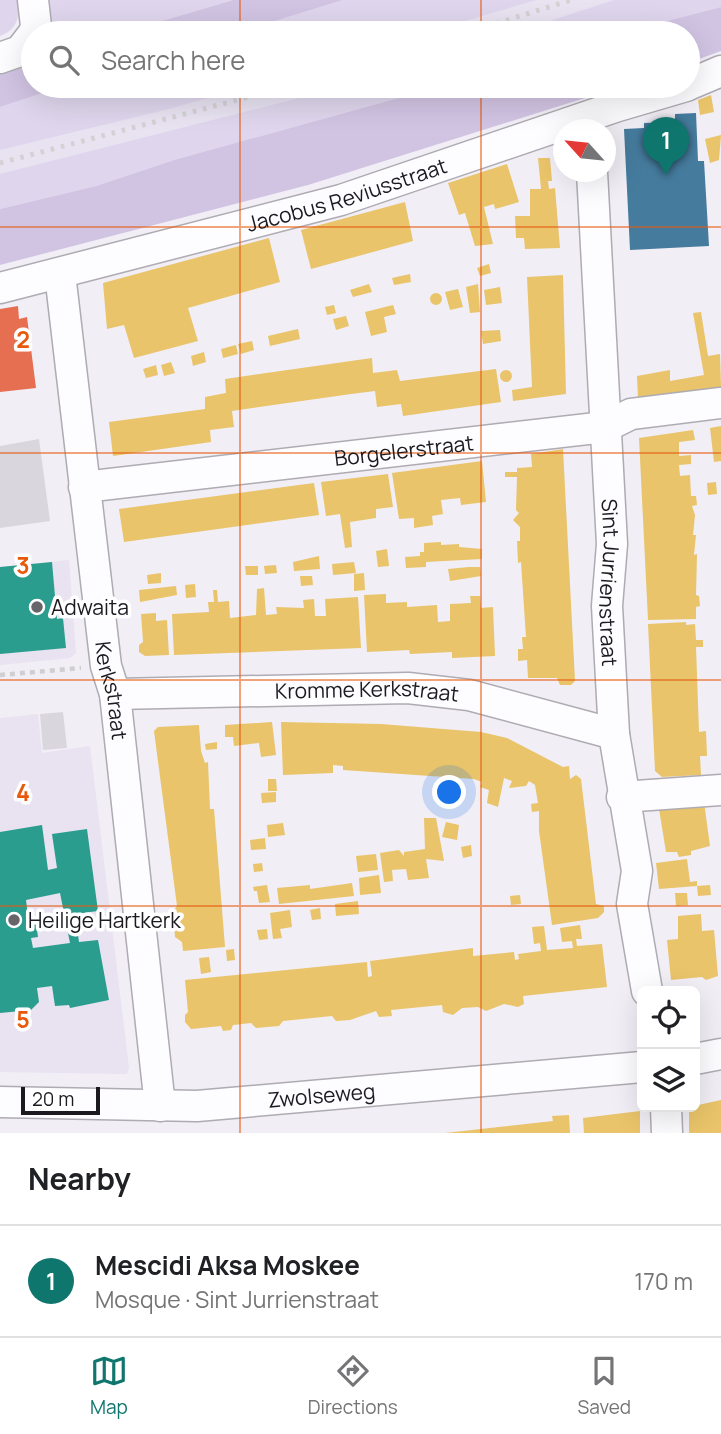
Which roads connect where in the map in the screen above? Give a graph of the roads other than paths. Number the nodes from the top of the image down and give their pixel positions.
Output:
1 (33, 0) edge
2 (35, 21) edge
3 (21, 50) edge
4 (0, 58) edge
5 (721, 71) edge
6 (700, 80) edge
7 (653, 98) edge
8 (598, 119) edge
9 (553, 134) edge
10 (593, 182) edge
11 (60, 274) junction
12 (0, 288) edge
13 (721, 403) edge
14 (605, 427) junction
15 (84, 486) junction
16 (111, 680) junction
17 (614, 734) junction
18 (721, 790) edge
19 (622, 797) junction
20 (646, 986) edge
21 (721, 1054) edge
22 (700, 1058) edge
23 (637, 1068) edge
24 (0, 1102) edge
25 (160, 1106) junction
26 (666, 1112) edge
27 (198, 1119) edge
28 (667, 1133) edge

1 - 2 street
3 - 4 street
5 - 6 street, Jacobus Reviusstraat
7 - 8 street, Jacobus Reviusstraat
9 - 11 street, Jacobus Reviusstraat
10 - 14 street, Sint Jurrienstraat
11 - 12 street, Jacobus Reviusstraat
11 - 15 street, Kerkstraat
13 - 14 street, Borgelerstraat
14 - 15 street, Borgelerstraat
14 - 17 street, Sint Jurrienstraat
15 - 16 street, Kerkstraat
16 - 17 street, Kromme Kerkstraat
16 - 25 street, Kerkstraat
17 - 19 street, Sint Jurrienstraat
18 - 19 street
19 - 20 street, Sint Jurrienstraat
21 - 22 street
23 - 27 street, Zwolseweg
24 - 25 street, Zwolseweg
25 - 27 street, Zwolseweg
26 - 28 street

